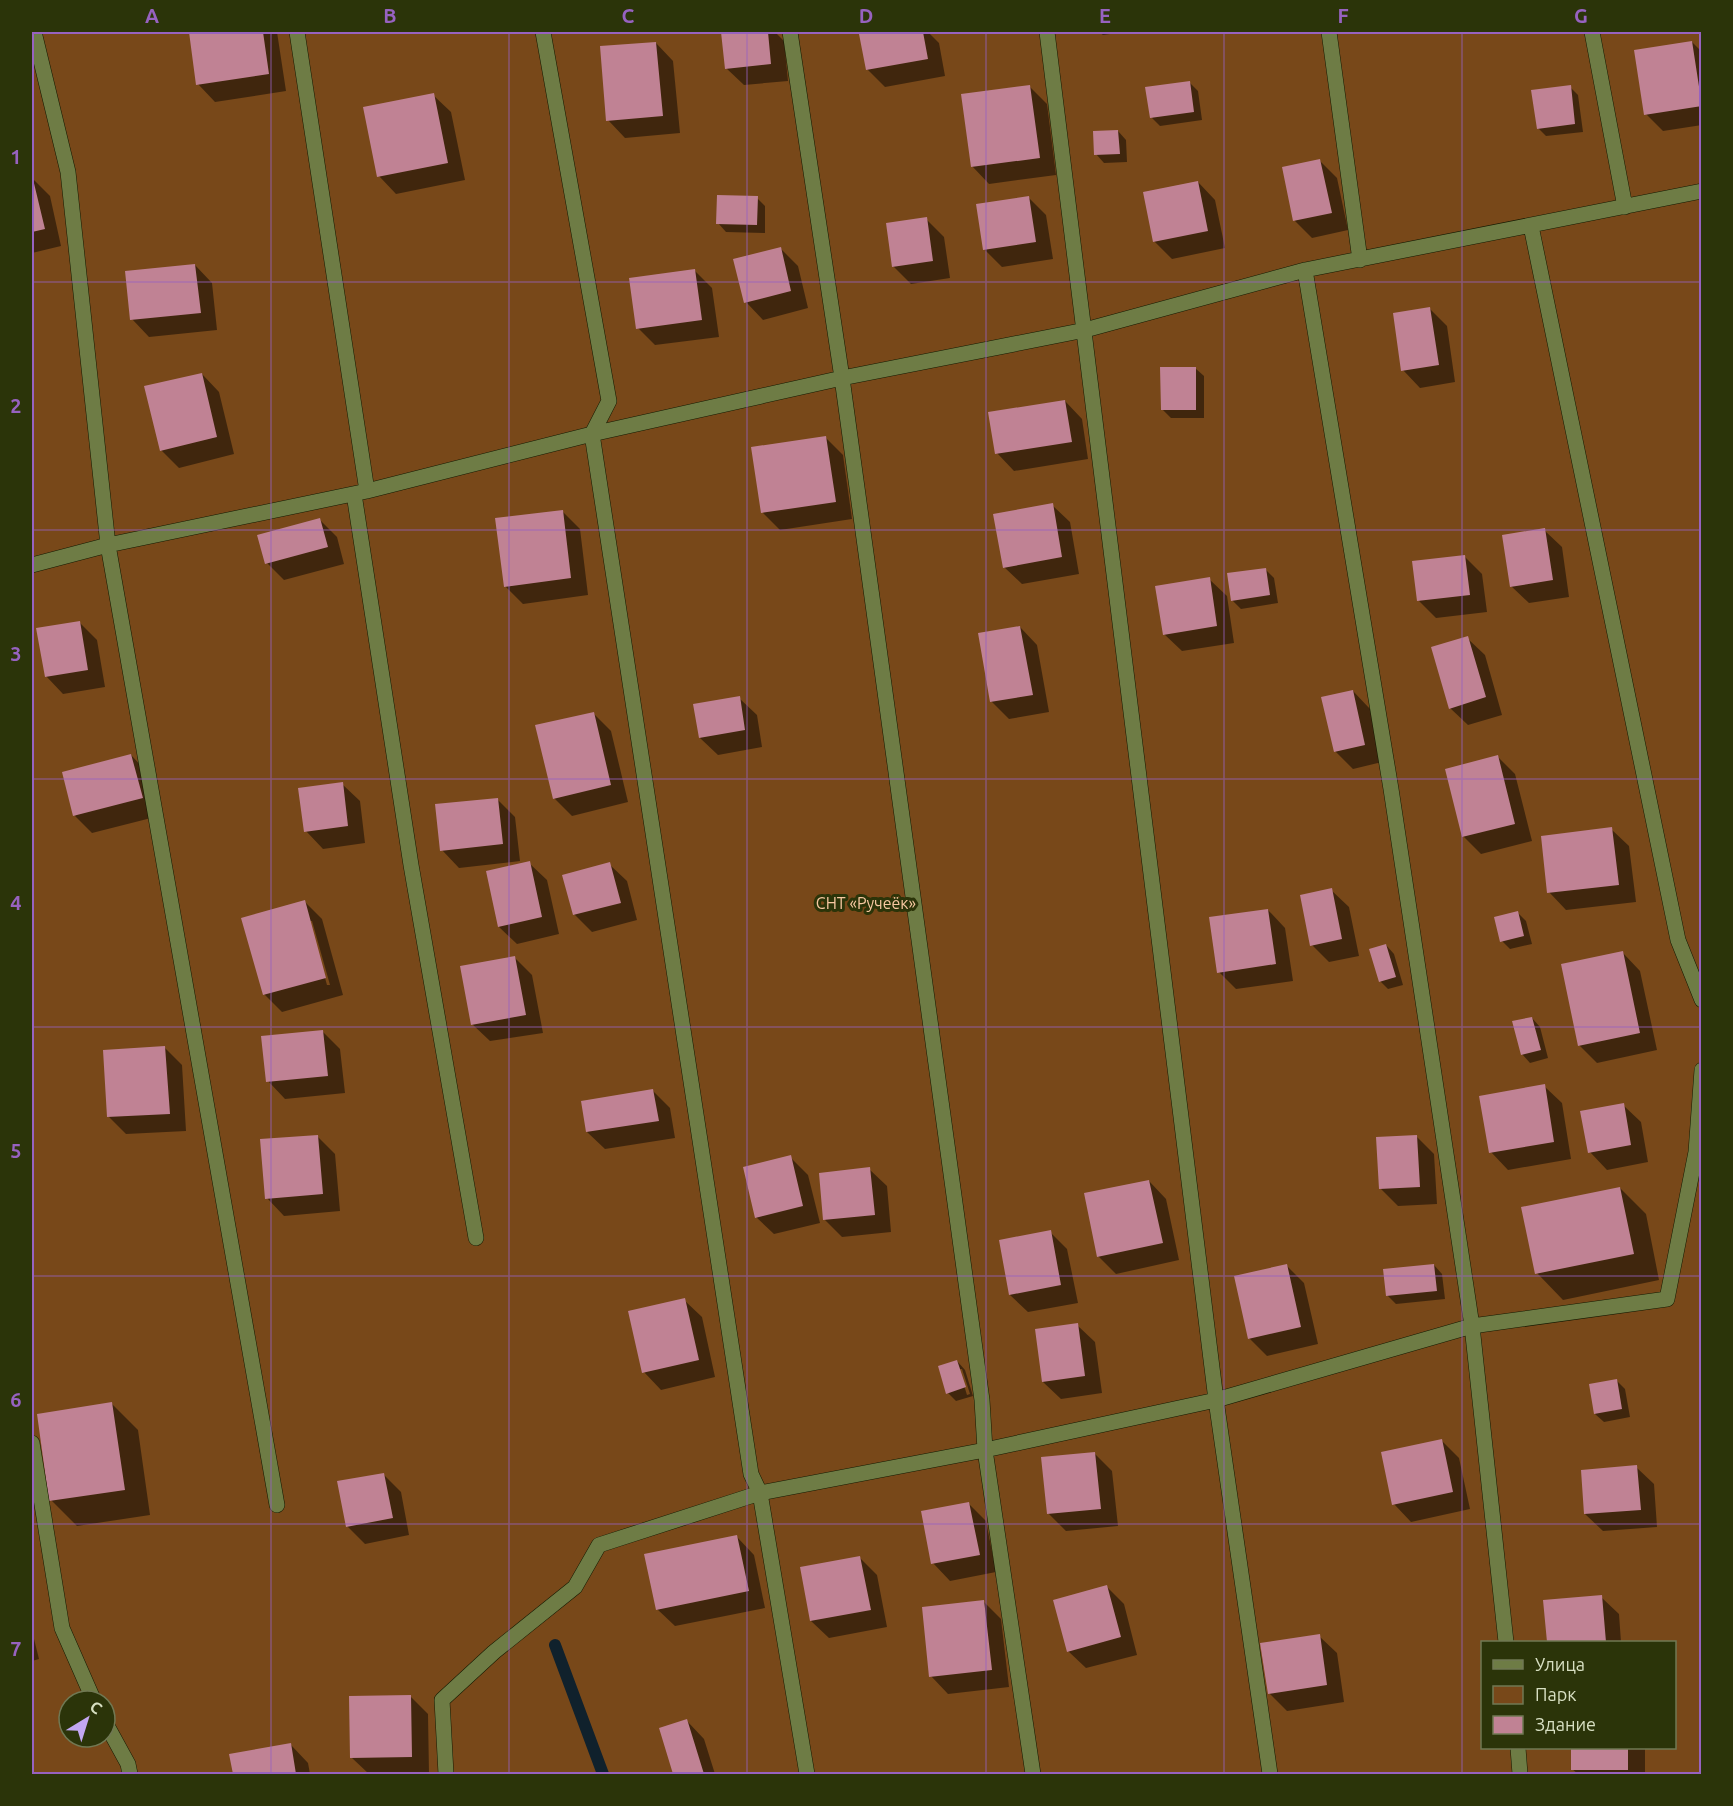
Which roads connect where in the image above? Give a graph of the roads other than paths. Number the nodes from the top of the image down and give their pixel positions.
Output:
1 (34, 32) edge
2 (297, 32) edge
3 (543, 32) edge
4 (790, 32) edge
5 (1047, 32) edge
6 (1329, 32) edge
7 (1592, 32) edge
8 (1701, 191) edge
9 (1625, 207) junction
10 (1532, 226) junction
11 (1360, 260) junction
12 (1305, 270) junction
13 (1085, 330) junction
14 (842, 378) junction
15 (592, 434) junction
16 (361, 492) junction
17 (108, 545) junction
18 (32, 565) edge
19 (1701, 1000) edge
20 (1701, 1070) edge
21 (476, 1239) dead end
22 (1472, 1326) junction
23 (1216, 1400) junction
24 (32, 1443) edge
25 (985, 1450) junction
26 (760, 1493) junction
27 (276, 1505) dead end
28 (1506, 1641) edge
29 (89, 1689) edge
30 (117, 1744) edge
31 (1518, 1749) edge
32 (130, 1774) edge
33 (446, 1774) edge
34 (807, 1774) edge
35 (1033, 1774) edge
36 (1270, 1774) edge
37 (1520, 1774) edge

1 - 17 lane
2 - 16 lane
3 - 15 lane
4 - 14 lane
5 - 13 lane
6 - 11 lane
7 - 9 lane
8 - 9 lane
9 - 10 lane
10 - 11 lane
10 - 19 lane
11 - 12 lane
12 - 13 lane
12 - 22 lane
13 - 14 lane
13 - 23 lane
14 - 15 lane
14 - 25 lane
15 - 16 lane
15 - 26 lane
16 - 17 lane
16 - 21 lane
17 - 18 lane
17 - 27 lane
20 - 22 lane
22 - 23 lane
22 - 28 lane
23 - 25 lane
23 - 36 lane
24 - 29 lane
25 - 26 lane
25 - 35 lane
26 - 33 lane
26 - 34 lane
30 - 32 lane
31 - 37 lane

